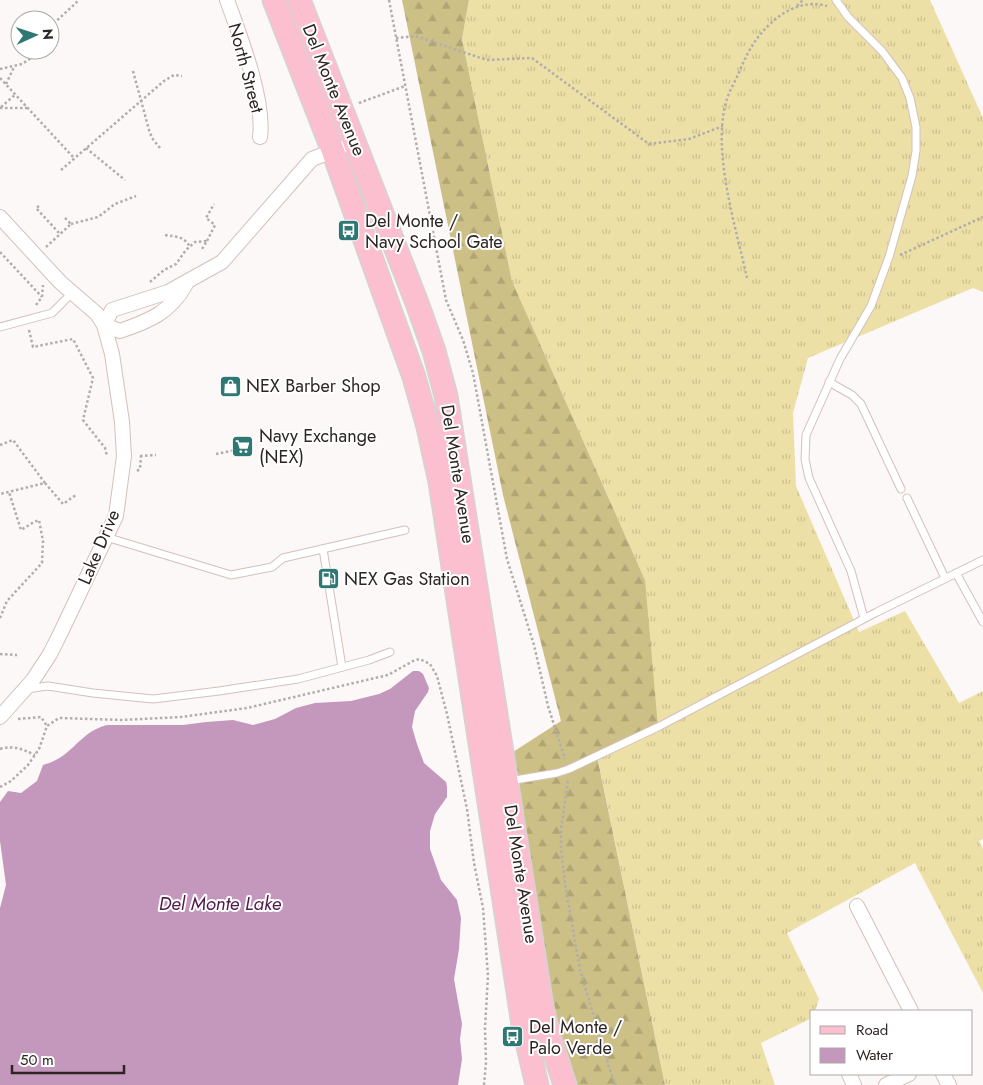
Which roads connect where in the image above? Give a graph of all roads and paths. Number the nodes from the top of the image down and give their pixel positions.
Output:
1 (79, 0) edge
2 (227, 0) edge
3 (274, 0) edge
4 (299, 0) edge
5 (389, 0) edge
6 (803, 0) edge
7 (836, 0) edge
8 (795, 7) junction
9 (60, 17) edge
10 (848, 17) junction
11 (396, 38) junction
12 (28, 60) edge
13 (14, 67) junction
14 (0, 69) edge
15 (133, 71) dead end
16 (182, 76) dead end
17 (0, 78) edge
18 (6, 84) junction
19 (405, 86) junction
20 (16, 94) junction
21 (141, 100) junction
22 (353, 105) dead end
23 (0, 108) edge
24 (28, 108) junction
25 (723, 126) junction
26 (260, 137) dead end
27 (355, 141) junction
28 (86, 148) junction
29 (160, 148) dead end
30 (332, 151) junction
31 (74, 158) junction
32 (61, 170) dead end
33 (125, 180) dead end
34 (136, 196) dead end
35 (214, 204) dead end
36 (39, 206) dead end
37 (983, 216) edge
38 (0, 217) edge
39 (65, 218) dead end
40 (71, 224) junction
41 (60, 234) junction
42 (166, 234) dead end
43 (206, 241) junction
44 (190, 247) junction
45 (45, 248) dead end
46 (202, 250) dead end
47 (0, 252) edge
48 (888, 261) junction
49 (747, 278) dead end
50 (42, 279) dead end
51 (187, 282) junction
52 (147, 285) dead end
53 (72, 292) junction
54 (104, 324) junction
55 (0, 327) edge
56 (28, 330) dead end
57 (829, 382) junction
58 (0, 445) edge
59 (235, 450) dead end
60 (216, 454) dead end
61 (156, 455) dead end
62 (107, 456) dead end
63 (134, 456) dead end
64 (141, 456) junction
65 (132, 475) dead end
66 (45, 483) junction
67 (901, 489) dead end
68 (9, 492) junction
69 (0, 494) edge
70 (76, 495) dead end
71 (907, 498) dead end
72 (405, 530) dead end
73 (105, 537) junction
74 (323, 549) junction
75 (983, 560) edge
76 (956, 573) junction
77 (946, 578) junction
78 (0, 618) edge
79 (864, 618) junction
80 (983, 622) edge
81 (390, 652) dead end
82 (0, 654) edge
83 (17, 655) dead end
84 (342, 667) junction
85 (26, 689) junction
86 (7, 718) edge
87 (47, 726) junction
88 (0, 749) edge
89 (35, 756) junction
90 (569, 770) junction
91 (506, 781) junction
92 (1, 785) edge
93 (857, 906) dead end
94 (910, 1010) edge
95 (907, 1075) edge
96 (484, 1085) edge
97 (537, 1085) edge
98 (565, 1085) edge
99 (616, 1085) edge
100 (886, 1085) edge

1 - 9 path
2 - 26 street, North Street
3 - 30 main road, Del Monte Avenue
4 - 27 main road, Del Monte Avenue
5 - 11 path
6 - 8 path
7 - 10 lane
8 - 10 path
8 - 25 path
10 - 48 lane
11 - 19 path
11 - 25 path
12 - 13 path
13 - 14 path
13 - 18 path
15 - 21 path
16 - 21 path
17 - 18 path
18 - 20 path
19 - 22 path
19 - 90 path
20 - 23 path
20 - 24 path
21 - 28 path
21 - 29 path
23 - 24 path
24 - 31 path
25 - 49 path
27 - 30 street
27 - 91 main road, Del Monte Avenue
28 - 31 path
28 - 33 path
30 - 51 street
30 - 97 main road, Del Monte Avenue
31 - 32 path
34 - 40 path
35 - 43 path
36 - 41 path
37 - 48 path
38 - 53 street
39 - 40 path
40 - 41 path
41 - 45 path
42 - 44 path
43 - 44 path
43 - 46 path
44 - 52 path
47 - 50 path
48 - 57 lane
51 - 54 street
51 - 54 street
53 - 54 street
53 - 55 lane
54 - 73 street, Lake Drive
56 - 62 path
57 - 67 lane
57 - 79 lane
58 - 66 path
59 - 60 path
61 - 64 path
63 - 64 path
64 - 65 path
66 - 68 path
66 - 70 path
68 - 69 path
68 - 78 path
71 - 77 lane
72 - 74 lane
73 - 74 lane
73 - 85 street, Lake Drive
74 - 84 lane
75 - 76 lane
76 - 77 lane
76 - 80 lane
77 - 79 lane
79 - 90 lane
81 - 84 lane
82 - 83 path
84 - 85 lane
85 - 86 street, Lake Drive
86 - 87 path
87 - 89 path
87 - 96 path
88 - 89 path
89 - 92 path
90 - 91 lane
90 - 99 path
91 - 98 main road, Del Monte Avenue
93 - 94 street
95 - 100 street

